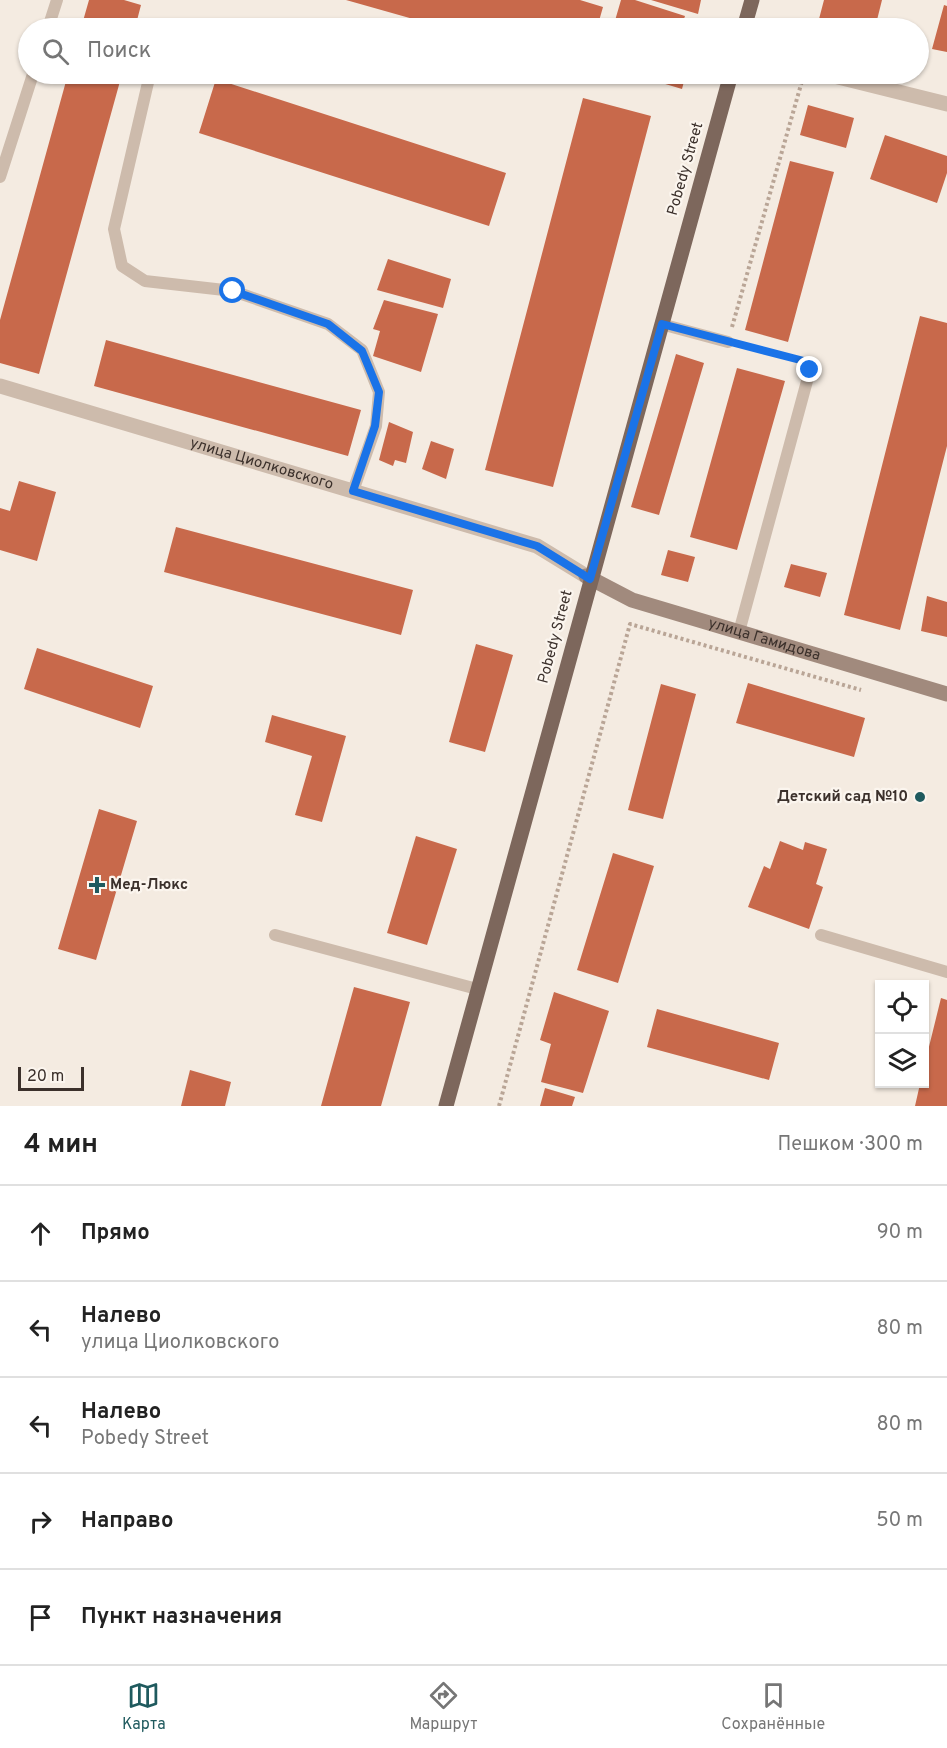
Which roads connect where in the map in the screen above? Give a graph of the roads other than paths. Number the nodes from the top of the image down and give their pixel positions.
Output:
1 (57, 0) edge
2 (746, 0) edge
3 (752, 0) edge
4 (51, 18) edge
5 (741, 18) edge
6 (747, 18) edge
7 (30, 84) edge
8 (148, 84) edge
9 (723, 84) edge
10 (728, 84) edge
11 (866, 84) edge
12 (947, 104) edge
13 (0, 177) edge
14 (662, 324) junction
15 (728, 342) road end
16 (810, 370) road end
17 (0, 386) edge
18 (353, 491) junction
19 (588, 578) junction
20 (739, 632) junction
21 (947, 694) edge
22 (275, 935) dead end
23 (821, 935) dead end
24 (947, 972) edge
25 (474, 988) junction
26 (440, 1106) edge
27 (446, 1106) edge

1 - 4 lane
2 - 5 main road
3 - 6 main road
7 - 13 lane
8 - 18 lane
9 - 19 main road, Pobedy Street
10 - 14 main road, Pobedy Street
11 - 12 street
14 - 15 lane
14 - 19 main road, Pobedy Street
16 - 20 lane
17 - 18 street, улица Циолковского
18 - 19 street, улица Циолковского
19 - 20 street, улица Гамидова
19 - 25 main road, Pobedy Street
20 - 21 street, улица Гамидова
22 - 25 lane
23 - 24 lane
25 - 26 main road, Pobedy Street
25 - 27 main road, Pobedy Street

